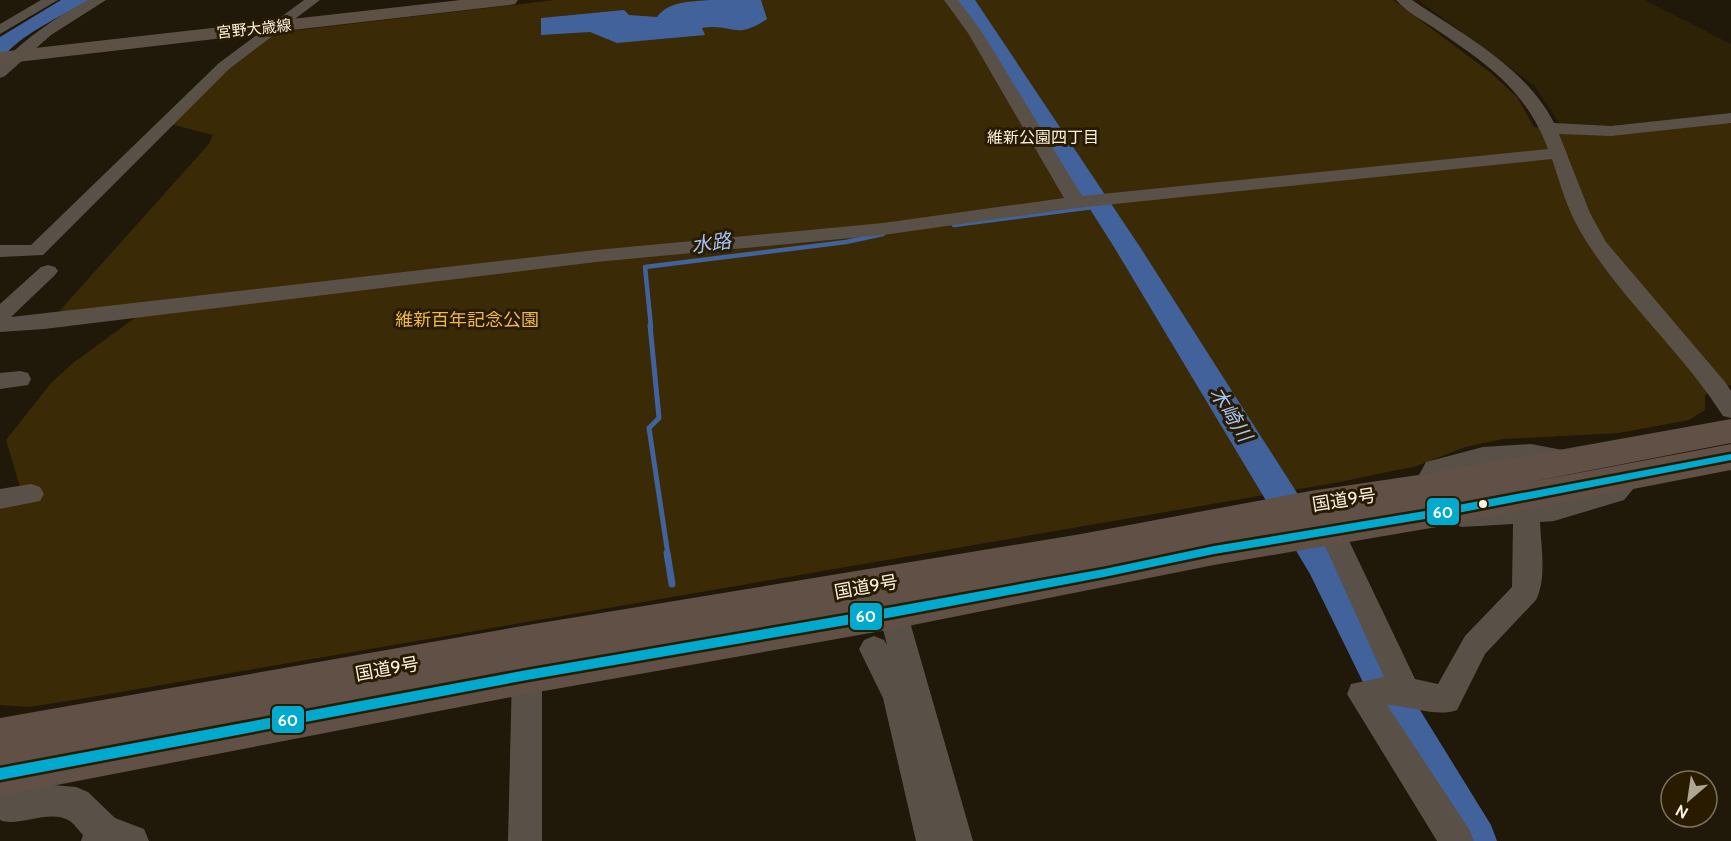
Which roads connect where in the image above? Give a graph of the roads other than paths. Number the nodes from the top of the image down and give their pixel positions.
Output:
1 (51, 0) edge
2 (99, 0) edge
3 (313, 0) edge
4 (508, 0) edge
5 (951, 0) edge
6 (1403, 0) edge
7 (454, 3) edge
8 (273, 28) junction
9 (0, 30) edge
10 (5, 61) edge
11 (1731, 118) edge
12 (1548, 128) junction
13 (1558, 153) junction
14 (1076, 202) junction
15 (0, 251) edge
16 (48, 271) dead end
17 (0, 316) edge
18 (0, 325) edge
19 (1731, 410) edge
20 (1731, 431) edge
21 (1731, 457) edge
22 (1632, 475) junction
23 (31, 494) dead end
24 (0, 499) edge
25 (1431, 500) junction
26 (1526, 515) junction
27 (1304, 523) junction
28 (889, 598) junction
29 (874, 650) dead end
30 (530, 659) junction
31 (1406, 690) junction
32 (15, 761) edge
33 (111, 838) edge
34 (525, 841) edge
35 (933, 841) edge
36 (956, 841) edge
37 (1457, 841) edge

1 - 9 street
2 - 10 street
3 - 8 street
4 - 7 main road, 宮野大歳線
5 - 14 street
6 - 12 street
7 - 8 main road, 宮野大歳線
8 - 10 main road, 宮野大歳線
8 - 15 street
11 - 12 street
12 - 13 street
13 - 14 street
13 - 19 street
14 - 18 street
16 - 17 street
20 - 25 highway, 国道9号
21 - 22 highway, 国道9号
22 - 25 highway, 国道9号
22 - 26 street
23 - 24 street
25 - 26 street
25 - 27 highway, 国道9号
26 - 31 street
27 - 28 highway, 国道9号
27 - 31 street
28 - 30 highway, 国道9号
28 - 36 street
29 - 35 street
30 - 32 highway, 国道9号
30 - 34 street
31 - 37 street
32 - 33 street

